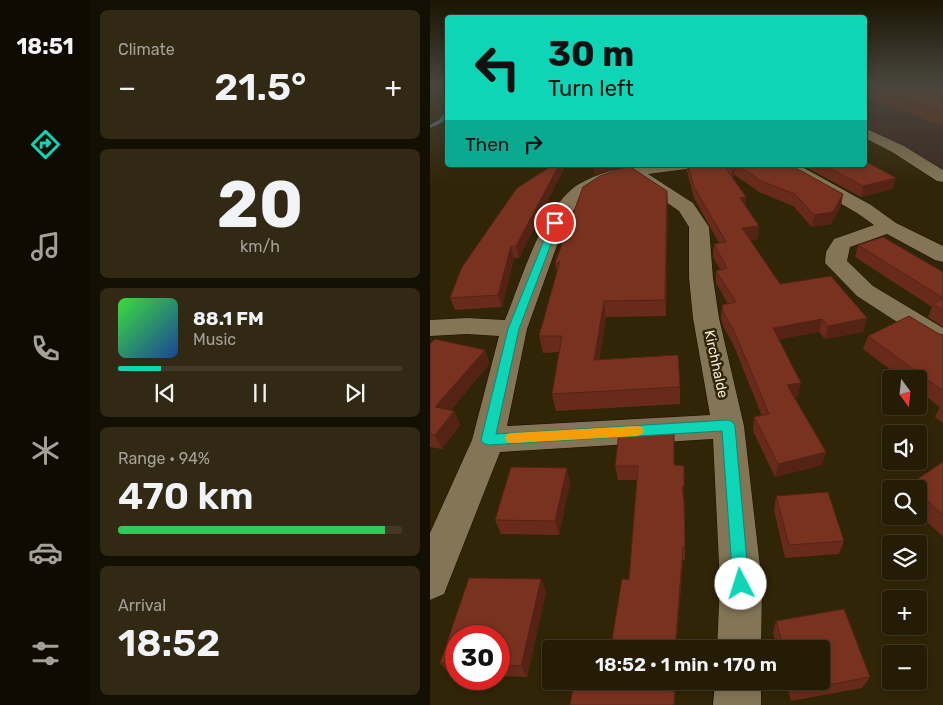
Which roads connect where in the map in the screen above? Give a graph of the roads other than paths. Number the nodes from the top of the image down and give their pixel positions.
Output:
1 (867, 133) edge
2 (667, 167) edge
3 (769, 167) edge
4 (633, 172) junction
5 (943, 177) edge
6 (889, 228) junction
7 (943, 254) edge
8 (430, 328) edge
9 (514, 329) junction
10 (943, 340) edge
11 (728, 426) junction
12 (488, 440) junction
13 (430, 580) edge
14 (739, 640) edge
15 (738, 690) edge
16 (737, 705) edge

1 - 5 street
2 - 4 street
3 - 6 street
4 - 9 street
4 - 11 street, Kirchhalde
6 - 7 street
6 - 10 street
8 - 9 street
9 - 12 street
11 - 12 street
11 - 14 street, Kirchhalde
12 - 13 street
15 - 16 street

